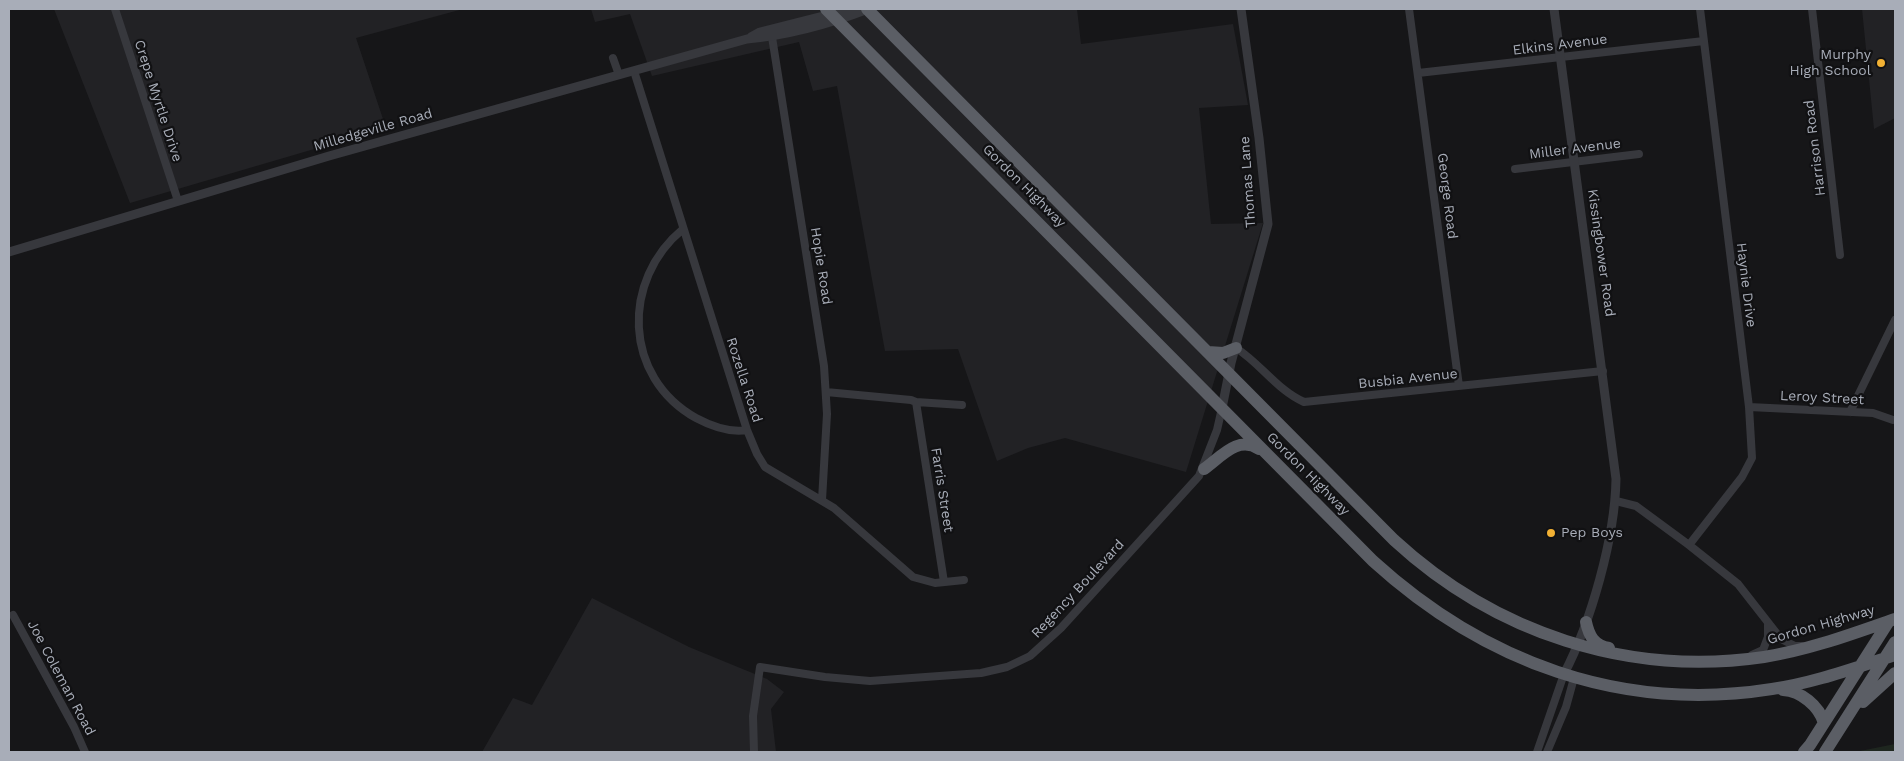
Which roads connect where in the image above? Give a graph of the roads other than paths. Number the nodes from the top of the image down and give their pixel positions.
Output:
1 (115, 9) edge
2 (868, 9) edge
3 (1241, 9) edge
4 (1410, 9) edge
5 (1554, 9) edge
6 (1700, 9) edge
7 (1812, 9) edge
8 (832, 14) edge
9 (772, 37) junction
10 (747, 39) junction
11 (1704, 40) junction
12 (1561, 57) junction
13 (614, 58) dead end
14 (634, 71) junction
15 (1418, 74) junction
16 (619, 75) junction
17 (1639, 154) dead end
18 (1575, 163) junction
19 (1515, 169) dead end
20 (178, 202) junction
21 (683, 229) junction
22 (9, 252) edge
23 (1840, 255) dead end
24 (1895, 320) edge
25 (1236, 348) junction
26 (1208, 352) junction
27 (1603, 371) junction
28 (1229, 374) junction
29 (1459, 386) junction
30 (826, 392) junction
31 (916, 402) junction
32 (962, 405) dead end
33 (1749, 407) junction
34 (1222, 408) junction
35 (1850, 412) junction
36 (1893, 420) dead end
37 (747, 430) junction
38 (1266, 453) junction
39 (1204, 469) junction
40 (822, 500) junction
41 (1616, 501) junction
42 (1689, 545) junction
43 (964, 580) dead end
44 (944, 582) junction
45 (13, 615) dead end
46 (1892, 620) edge
47 (1586, 622) junction
48 (1768, 625) junction
49 (1895, 642) edge
50 (1579, 646) junction
51 (1814, 646) junction
52 (1890, 656) edge
53 (1740, 660) junction
54 (1665, 661) junction
55 (1861, 666) junction
56 (1895, 673) edge
57 (1569, 676) junction
58 (1770, 690) junction
59 (1824, 723) junction
60 (1841, 726) junction
61 (1537, 751) edge
62 (86, 752) edge
63 (754, 752) edge
64 (1547, 752) edge
65 (1804, 752) edge
66 (1824, 752) edge

1 - 20 street, Crepe Myrtle Drive
2 - 8 street, Milledgeville Road
2 - 26 highway, Gordon Highway
3 - 25 street, Thomas Lane
4 - 15 street, George Road
5 - 12 street, Kissingbower Road
6 - 11 street, Haynie Drive
7 - 23 street, Harrison Road
8 - 9 street, Milledgeville Road
8 - 10 street, Milledgeville Road
8 - 34 highway, Gordon Highway
9 - 10 street, Milledgeville Road
9 - 30 street, Hopie Road
10 - 14 street, Milledgeville Road
11 - 12 street, Elkins Avenue
11 - 33 street, Haynie Drive
12 - 15 street, Elkins Avenue
12 - 18 street, Kissingbower Road
13 - 16 street
14 - 16 street, Milledgeville Road
14 - 21 street, Rozella Road
15 - 29 street, George Road
16 - 20 street, Milledgeville Road
17 - 18 street, Miller Avenue
18 - 19 street, Miller Avenue
18 - 27 street, Kissingbower Road
20 - 22 street, Milledgeville Road
21 - 37 street, Rozella Road
21 - 37 street
24 - 35 street
25 - 26 highway
25 - 28 street, Thomas Lane
25 - 29 street, Busbia Avenue
26 - 28 highway, Gordon Highway
27 - 29 street, Busbia Avenue
27 - 41 street, Kissingbower Road
28 - 34 street, Thomas Lane
28 - 50 highway, Gordon Highway
30 - 31 street
30 - 40 street, Hopie Road
31 - 32 street
31 - 44 street, Farris Street
33 - 35 street, Leroy Street
33 - 42 street, Haynie Drive
34 - 38 highway, Gordon Highway
34 - 39 street, Regency Boulevard
35 - 36 street, Leroy Street
37 - 40 street, Rozella Road
38 - 39 highway
38 - 57 highway, Gordon Highway
39 - 63 street, Regency Boulevard
40 - 44 street, Rozella Road
41 - 42 street
41 - 47 street, Kissingbower Road
42 - 48 street
43 - 44 street, Rozella Road
45 - 62 street, Joe Coleman Road
46 - 51 highway, Gordon Highway
46 - 55 highway
47 - 50 street, Kissingbower Road
47 - 54 highway
48 - 51 street
48 - 53 street
49 - 52 highway
50 - 54 highway, Gordon Highway
50 - 57 street, Kissingbower Road
51 - 53 highway, Gordon Highway
52 - 55 highway, Gordon Highway
52 - 60 highway
53 - 54 highway, Gordon Highway
55 - 58 highway, Gordon Highway
55 - 59 highway
56 - 60 highway
57 - 58 highway, Gordon Highway
57 - 61 street, Kissingbower Road
57 - 64 street, Kissingbower Road
58 - 59 highway
59 - 65 highway
60 - 66 highway

